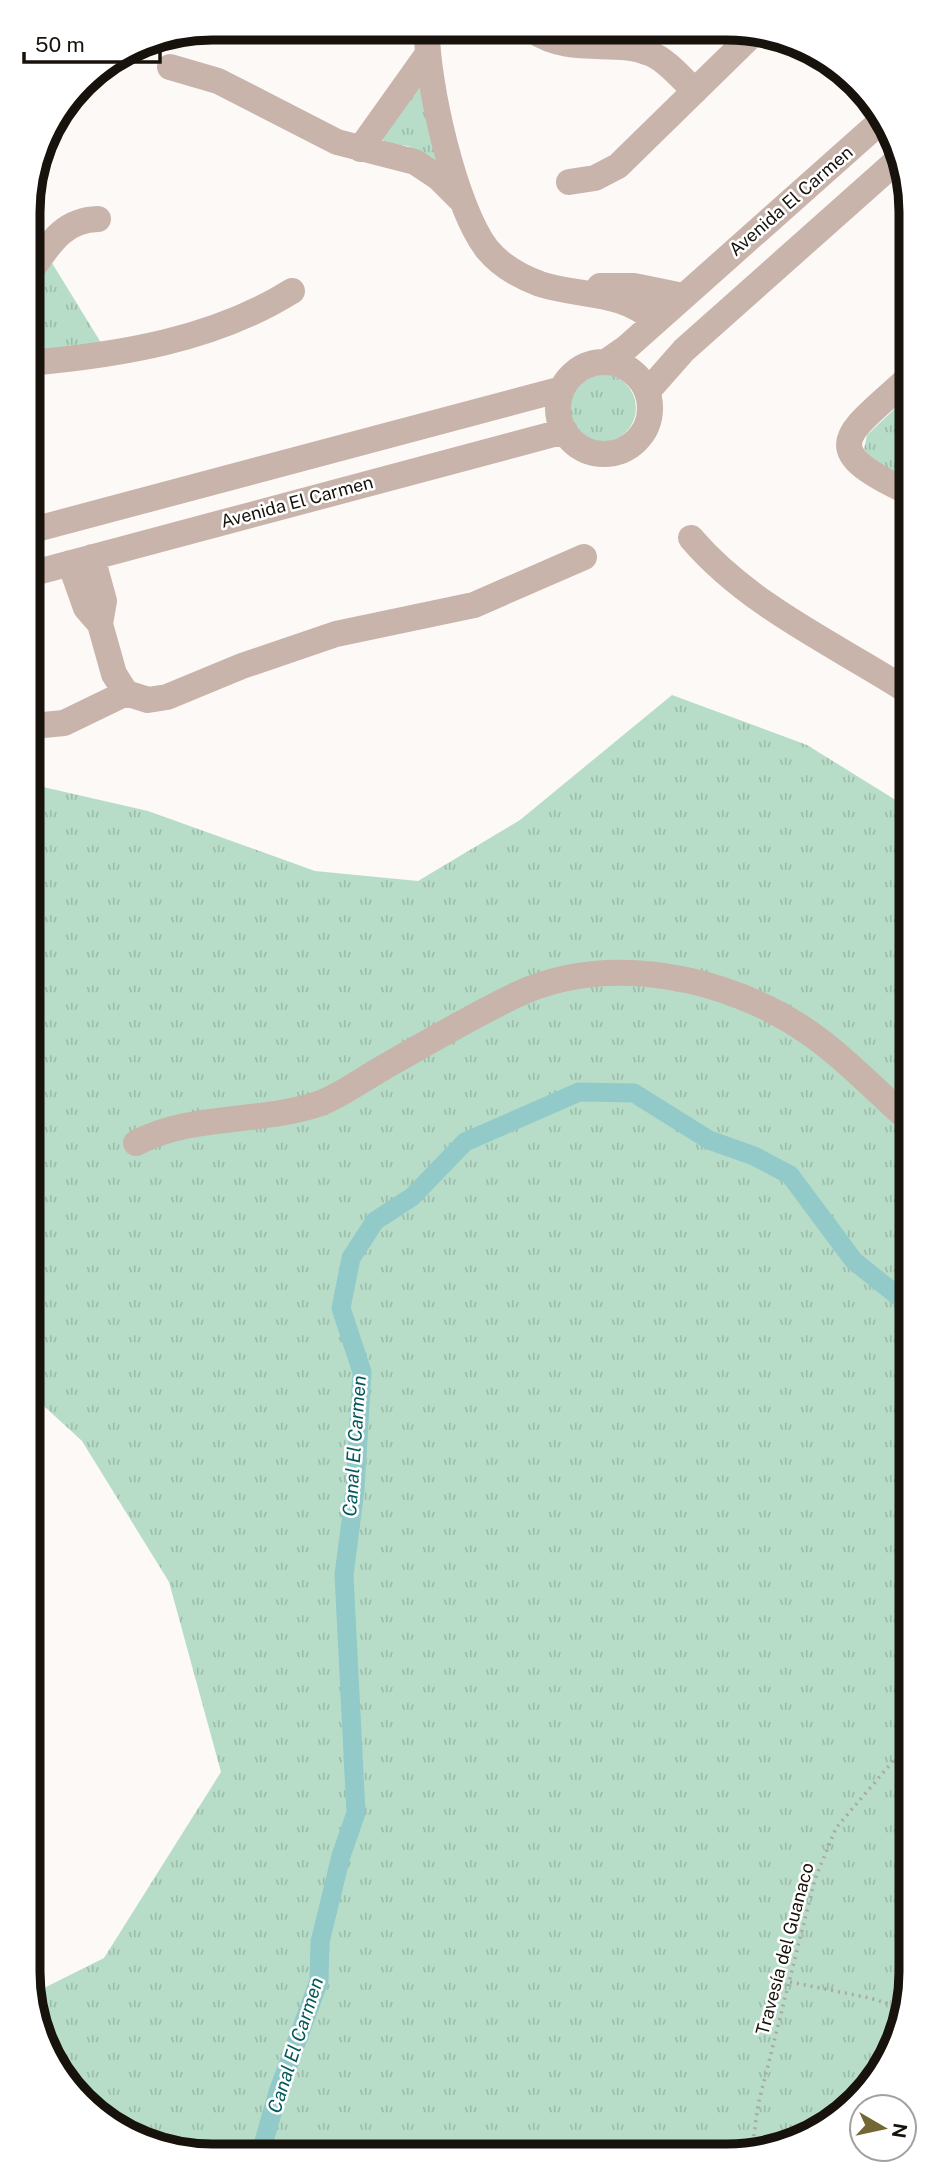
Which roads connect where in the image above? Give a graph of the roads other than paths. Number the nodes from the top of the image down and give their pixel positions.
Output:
1 (554, 40) edge
2 (427, 42) edge
3 (746, 42) edge
4 (170, 67) dead end
5 (695, 91) junction
6 (876, 126) edge
7 (360, 149) junction
8 (892, 165) edge
9 (569, 182) dead end
10 (463, 202) junction
11 (97, 219) dead end
12 (41, 258) edge
13 (292, 291) dead end
14 (582, 291) junction
15 (683, 296) junction
16 (655, 321) junction
17 (41, 362) edge
18 (606, 362) junction
19 (899, 386) edge
20 (562, 389) junction
21 (648, 392) junction
22 (565, 431) junction
23 (899, 487) edge
24 (41, 528) edge
25 (691, 538) dead end
26 (584, 557) dead end
27 (81, 560) junction
28 (41, 571) edge
29 (899, 686) edge
30 (126, 693) junction
31 (41, 725) edge
32 (898, 1111) edge
33 (136, 1143) dead end

1 - 5 street
2 - 7 street
2 - 10 street
3 - 5 street
4 - 7 street
5 - 9 street
6 - 15 street, Avenida El Carmen
7 - 10 street
8 - 21 street
10 - 14 street
11 - 12 street
13 - 17 street
14 - 15 street
14 - 16 street
15 - 16 street, Avenida El Carmen
16 - 18 street, Avenida El Carmen
18 - 20 street
18 - 21 street
19 - 23 street
20 - 22 street
20 - 24 street
21 - 22 street
22 - 27 street, Avenida El Carmen
25 - 29 street
26 - 30 street
27 - 28 street, Avenida El Carmen
27 - 30 street
30 - 31 street
32 - 33 street

